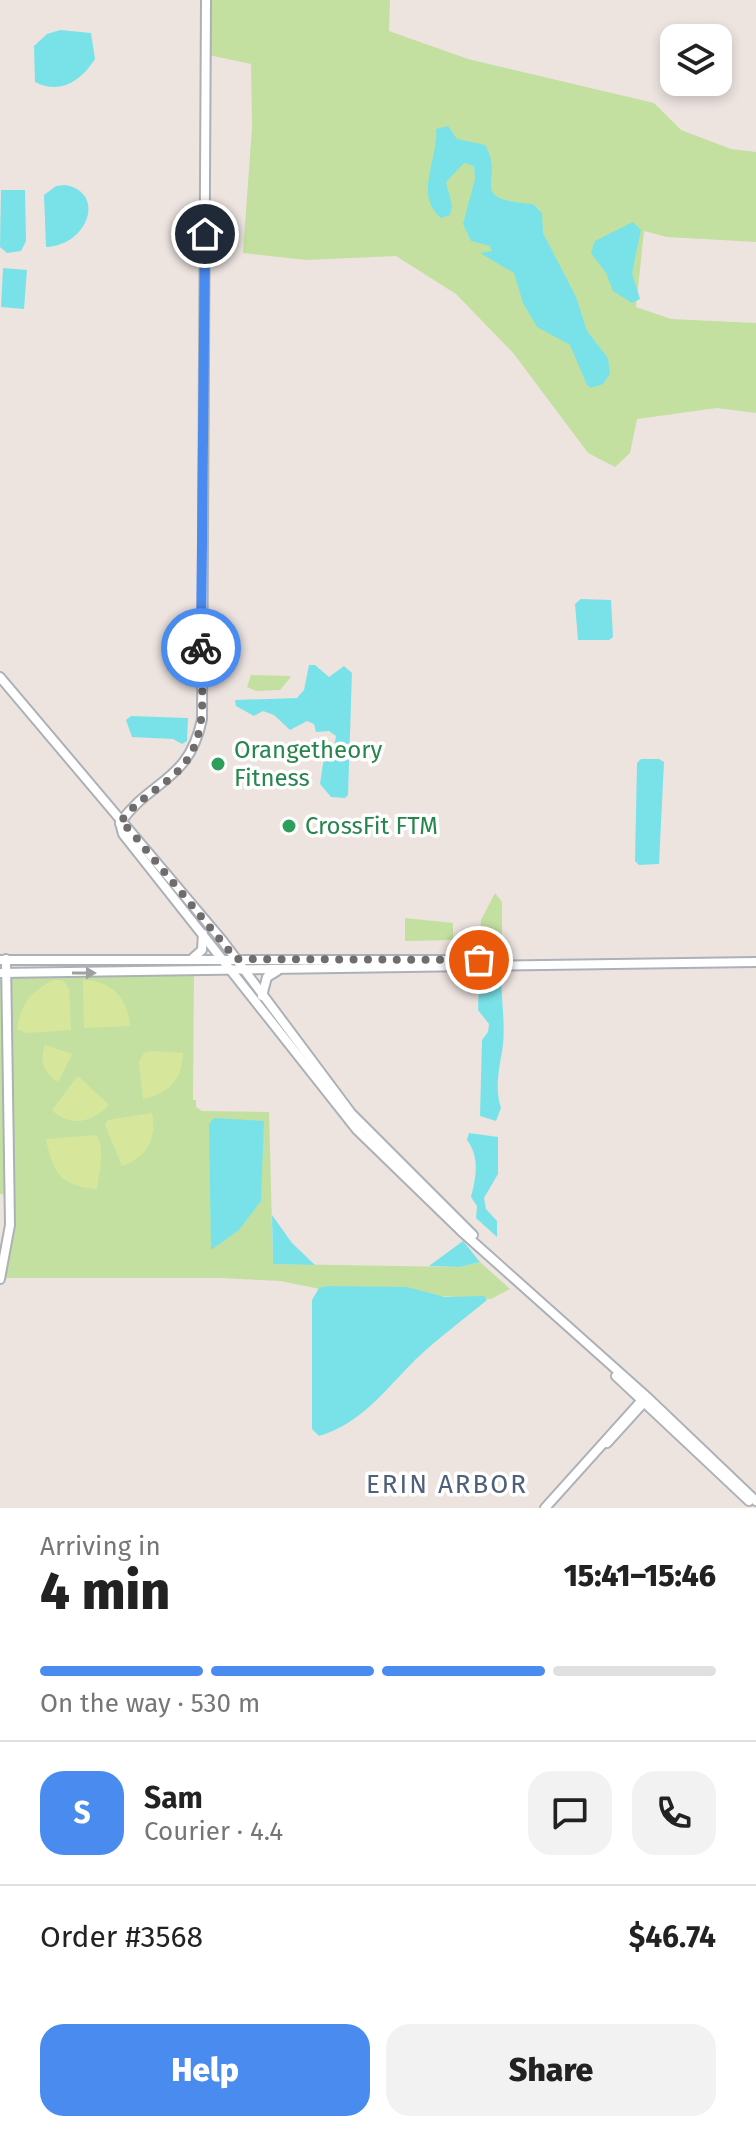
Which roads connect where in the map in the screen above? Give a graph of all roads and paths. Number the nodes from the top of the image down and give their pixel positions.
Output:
1 (206, 0) edge
2 (0, 677) edge
3 (120, 823) junction
4 (203, 933) junction
5 (3, 959) edge
6 (236, 959) junction
7 (190, 960) junction
8 (224, 960) junction
9 (756, 962) edge
10 (503, 963) junction
11 (232, 971) junction
12 (244, 971) junction
13 (278, 971) junction
14 (3, 973) edge
15 (262, 996) junction
16 (498, 1263) junction
17 (0, 1279) edge
18 (644, 1404) junction
19 (756, 1504) edge
20 (545, 1508) edge

1 - 3 main road
2 - 3 main road
3 - 4 main road
3 - 6 main road
4 - 7 main road
4 - 8 main road
5 - 7 main road
5 - 14 main road
6 - 8 main road
6 - 10 main road
6 - 12 main road
7 - 8 main road
8 - 11 main road
9 - 10 main road
10 - 13 main road
11 - 12 main road
14 -> 11 main road
11 - 16 main road
12 - 13 main road
12 - 15 main road
13 - 15 main road
14 - 17 main road
15 - 16 main road
16 - 18 main road
18 - 19 main road
18 - 20 main road

